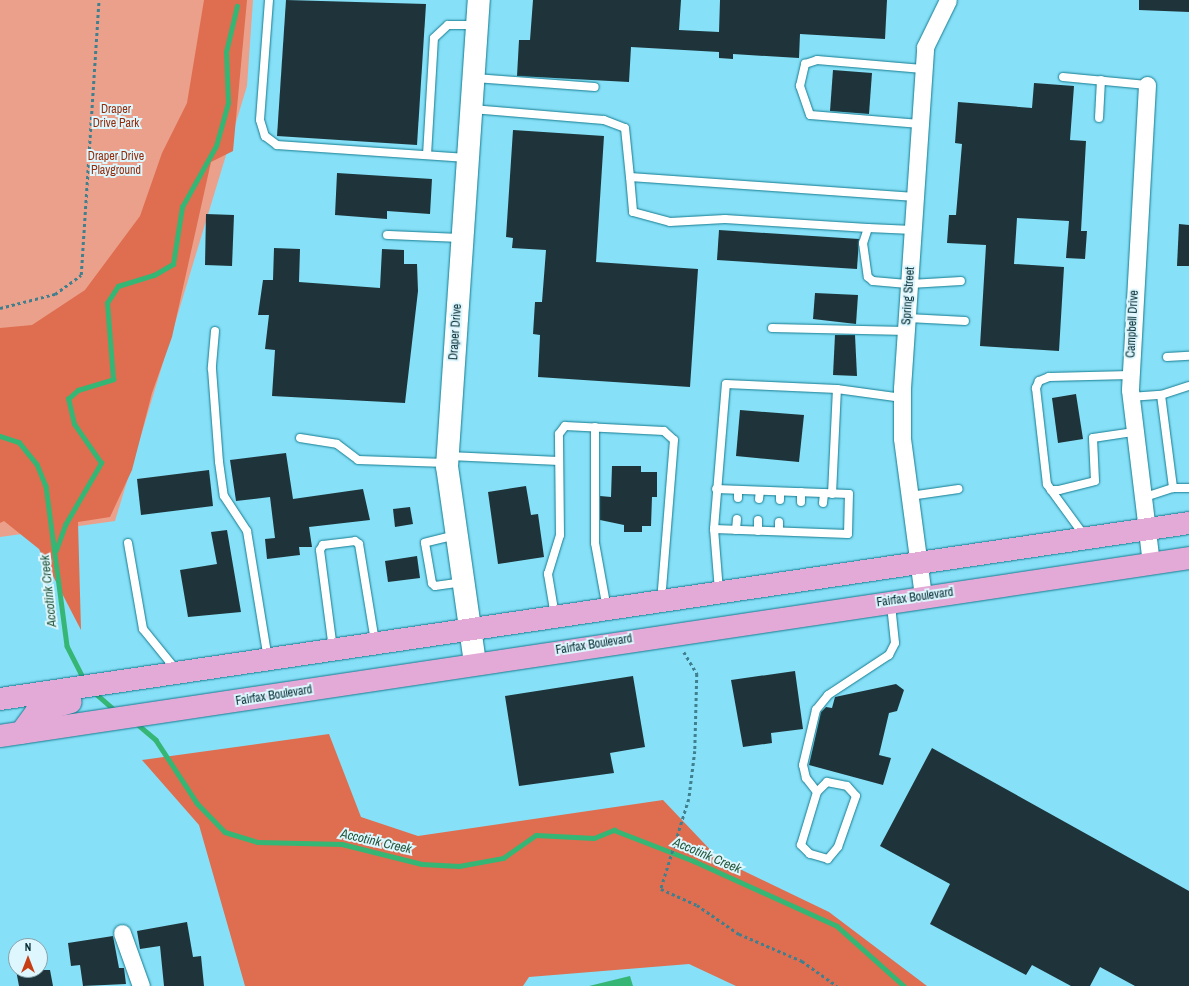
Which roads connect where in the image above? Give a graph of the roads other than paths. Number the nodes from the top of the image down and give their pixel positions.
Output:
1 (269, 0) edge
2 (479, 0) edge
3 (948, 0) edge
4 (477, 25) junction
5 (923, 69) junction
6 (1062, 77) dead end
7 (474, 78) junction
8 (1101, 80) junction
9 (1147, 85) joint
10 (595, 87) dead end
11 (472, 109) junction
12 (1099, 118) dead end
13 (920, 124) junction
14 (428, 155) junction
15 (468, 158) junction
16 (630, 177) junction
17 (915, 197) junction
18 (868, 228) junction
19 (913, 230) junction
20 (386, 235) dead end
21 (463, 238) junction
22 (960, 280) dead end
23 (910, 284) junction
24 (965, 321) dead end
25 (907, 325) junction
26 (772, 328) dead end
27 (215, 331) dead end
28 (1189, 356) edge
29 (1167, 357) dead end
30 (1130, 375) junction
31 (1189, 386) edge
32 (837, 389) junction
33 (1161, 395) junction
34 (1130, 397) junction
35 (902, 398) junction
36 (595, 427) junction
37 (1133, 432) junction
38 (300, 438) dead end
39 (448, 460) junction
40 (559, 461) junction
41 (1173, 488) junction
42 (1189, 488) edge
43 (716, 489) junction
44 (958, 489) dead end
45 (1051, 490) junction
46 (780, 492) junction
47 (801, 492) junction
48 (828, 494) junction
49 (910, 496) junction
50 (1142, 498) junction
51 (780, 500) dead end
52 (801, 502) dead end
53 (823, 503) dead end
54 (737, 519) dead end
55 (758, 520) dead end
56 (779, 522) dead end
57 (800, 523) dead end
58 (1189, 523) edge
59 (823, 524) dead end
60 (714, 529) junction
61 (1146, 529) junction
62 (736, 530) junction
63 (758, 531) junction
64 (779, 531) junction
65 (799, 532) junction
66 (822, 533) junction
67 (456, 535) junction
68 (1086, 538) junction
69 (128, 543) dead end
70 (1189, 558) edge
71 (918, 562) junction
72 (1151, 563) junction
73 (463, 582) junction
74 (719, 592) junction
75 (923, 596) junction
76 (606, 601) junction
77 (660, 601) junction
78 (890, 601) junction
79 (555, 618) junction
80 (470, 632) junction
81 (376, 646) junction
82 (334, 652) junction
83 (268, 661) junction
84 (476, 663) junction
85 (171, 676) junction
86 (0, 699) edge
87 (41, 701) junction
88 (21, 733) junction
89 (0, 736) edge
90 (817, 792) junction
91 (122, 933) dead end
92 (141, 986) edge

1 - 14 lane
2 - 4 street, Draper Drive
3 - 5 street, Spring Street
4 - 7 street, Draper Drive
4 - 14 lane
5 - 13 street, Spring Street
5 - 13 lane
6 - 8 lane
7 - 10 lane
7 - 11 street, Draper Drive
8 - 9 lane
8 - 12 lane
9 - 30 street, Campbell Drive
11 - 15 street, Draper Drive
11 - 16 lane
13 - 17 street, Spring Street
14 - 15 lane
15 - 21 street, Draper Drive
16 - 17 lane
16 - 18 lane
17 - 19 street, Spring Street
18 - 19 lane
18 - 23 lane
19 - 23 street, Spring Street
20 - 21 lane
21 - 39 street, Draper Drive
22 - 23 lane
23 - 25 street, Spring Street
24 - 25 lane
25 - 26 lane
25 - 35 street, Spring Street
27 - 83 lane
28 - 29 lane
30 - 34 street, Campbell Drive
30 - 45 lane
31 - 33 lane
32 - 35 lane
32 - 43 lane
32 - 48 lane
33 - 34 lane
33 - 41 lane
34 - 37 street, Campbell Drive
35 - 49 street, Spring Street
36 - 40 lane
36 - 76 lane
36 - 77 lane
37 - 45 lane
37 - 50 street, Campbell Drive
38 - 39 lane
39 - 40 lane
39 - 67 street, Draper Drive
40 - 79 lane
41 - 42 lane
41 - 50 lane
43 - 46 lane
43 - 60 lane
44 - 49 lane
45 - 68 lane
46 - 47 lane
46 - 51 lane
47 - 48 lane
47 - 52 lane
48 - 53 lane
48 - 66 lane
49 - 71 street, Spring Street
50 - 61 street, Campbell Drive
54 - 62 lane
55 - 63 lane
56 - 64 lane
57 - 65 lane
58 - 61 main road
59 - 66 lane
60 - 62 lane
60 - 74 lane
61 - 68 main road
61 - 72 street, Campbell Drive
62 - 63 lane
63 - 64 lane
64 - 65 lane
65 - 66 lane
67 - 73 street, Draper Drive
67 - 73 lane
68 - 71 main road
69 - 85 lane
70 - 72 main road, Fairfax Boulevard
71 - 74 main road
71 - 75 street, Spring Street
72 - 75 main road, Fairfax Boulevard
73 - 80 street, Draper Drive
74 - 77 main road
75 - 78 main road, Fairfax Boulevard
76 - 77 main road
76 - 79 main road
78 - 84 main road, Fairfax Boulevard
78 - 90 lane
79 - 80 main road
80 - 81 main road
80 - 84 street, Draper Drive
81 - 82 main road
81 - 82 lane
82 - 83 main road
83 - 85 main road
84 - 88 main road, Fairfax Boulevard
85 - 87 main road
86 - 87 main road
87 - 88 main road
88 - 89 main road, Fairfax Boulevard
90 - 90 lane
91 - 92 street

